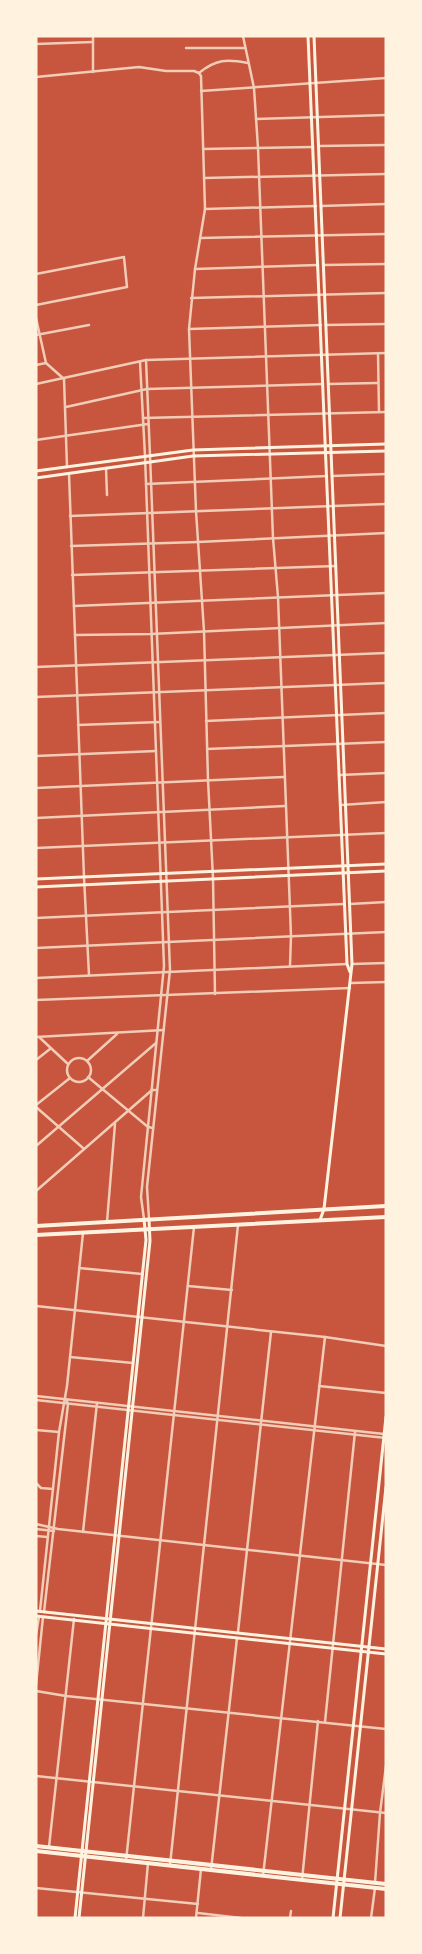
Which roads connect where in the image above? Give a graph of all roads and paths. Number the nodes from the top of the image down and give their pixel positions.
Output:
1 (93, 36) edge
2 (243, 36) edge
3 (308, 36) edge
4 (314, 36) edge
5 (93, 42) junction
6 (36, 44) edge
7 (186, 48) dead end
8 (245, 48) junction
9 (309, 48) junction
10 (314, 49) junction
11 (248, 63) junction
12 (93, 72) junction
13 (199, 73) junction
14 (36, 77) edge
15 (386, 78) edge
16 (310, 83) junction
17 (316, 83) junction
18 (254, 88) junction
19 (201, 91) junction
20 (386, 115) edge
21 (312, 118) junction
22 (317, 118) junction
23 (256, 119) junction
24 (386, 145) edge
25 (318, 146) junction
26 (313, 147) junction
27 (258, 148) junction
28 (203, 149) junction
29 (386, 174) edge
30 (259, 177) junction
31 (314, 177) junction
32 (320, 177) junction
33 (204, 178) junction
34 (386, 204) edge
35 (316, 206) junction
36 (321, 206) junction
37 (260, 207) junction
38 (205, 209) junction
39 (386, 234) edge
40 (317, 236) junction
41 (322, 236) junction
42 (200, 238) junction
43 (261, 238) junction
44 (386, 264) edge
45 (318, 265) junction
46 (324, 265) junction
47 (262, 267) junction
48 (195, 269) junction
49 (36, 274) edge
50 (386, 293) edge
51 (320, 296) junction
52 (325, 296) junction
53 (263, 297) junction
54 (191, 298) junction
55 (36, 305) edge
56 (36, 318) edge
57 (386, 324) edge
58 (89, 325) dead end
59 (321, 325) junction
60 (326, 325) junction
61 (264, 326) junction
62 (189, 329) junction
63 (38, 334) edge
64 (378, 353) junction
65 (386, 353) edge
66 (322, 355) junction
67 (328, 355) junction
68 (266, 356) junction
69 (189, 358) junction
70 (146, 360) junction
71 (140, 362) junction
72 (46, 363) junction
73 (36, 365) edge
74 (64, 379) junction
75 (378, 383) junction
76 (36, 384) edge
77 (324, 384) junction
78 (329, 384) junction
79 (267, 386) junction
80 (191, 388) junction
81 (147, 389) junction
82 (142, 391) junction
83 (66, 406) junction
84 (379, 412) junction
85 (386, 412) edge
86 (330, 413) junction
87 (325, 414) junction
88 (268, 415) junction
89 (192, 417) junction
90 (143, 418) junction
91 (148, 418) junction
92 (144, 424) junction
93 (148, 424) junction
94 (66, 436) junction
95 (36, 440) edge
96 (386, 444) edge
97 (326, 446) junction
98 (332, 446) junction
99 (269, 448) junction
100 (193, 450) junction
101 (386, 451) edge
102 (332, 452) junction
103 (326, 453) junction
104 (270, 454) junction
105 (144, 456) junction
106 (150, 456) junction
107 (193, 456) junction
108 (150, 462) junction
109 (145, 463) junction
110 (67, 467) junction
111 (106, 468) junction
112 (36, 471) edge
113 (68, 474) junction
114 (386, 474) edge
115 (327, 476) junction
116 (333, 476) junction
117 (36, 478) edge
118 (271, 478) junction
119 (195, 481) junction
120 (151, 483) junction
121 (146, 484) junction
122 (108, 495) dead end
123 (386, 504) edge
124 (329, 506) junction
125 (334, 506) junction
126 (271, 508) junction
127 (196, 511) junction
128 (147, 513) junction
129 (152, 513) junction
130 (70, 516) junction
131 (386, 533) edge
132 (330, 535) junction
133 (335, 535) junction
134 (273, 538) junction
135 (198, 542) junction
136 (154, 543) junction
137 (148, 544) junction
138 (71, 546) junction
139 (331, 566) junction
140 (336, 566) junction
141 (275, 568) junction
142 (201, 570) junction
143 (149, 573) junction
144 (155, 573) junction
145 (72, 575) junction
146 (386, 593) edge
147 (332, 596) junction
148 (338, 596) junction
149 (278, 597) junction
150 (202, 601) junction
151 (150, 603) junction
152 (156, 603) junction
153 (74, 606) junction
154 (386, 623) edge
155 (334, 626) junction
156 (339, 626) junction
157 (279, 628) junction
158 (204, 631) junction
159 (157, 633) junction
160 (151, 634) junction
161 (75, 635) junction
162 (386, 653) edge
163 (335, 655) junction
164 (340, 655) junction
165 (280, 657) junction
166 (205, 661) junction
167 (152, 662) junction
168 (158, 662) junction
169 (76, 665) junction
170 (36, 667) edge
171 (386, 683) edge
172 (336, 684) junction
173 (341, 684) junction
174 (281, 686) junction
175 (206, 690) junction
176 (159, 692) junction
177 (153, 693) junction
178 (77, 695) junction
179 (36, 697) edge
180 (386, 713) edge
181 (342, 715) junction
182 (337, 716) junction
183 (282, 717) junction
184 (206, 720) junction
185 (154, 722) junction
186 (160, 722) junction
187 (78, 725) junction
188 (386, 742) edge
189 (338, 744) junction
190 (344, 745) junction
191 (283, 747) junction
192 (207, 749) junction
193 (156, 751) junction
194 (79, 755) junction
195 (36, 756) edge
196 (386, 772) edge
197 (345, 774) junction
198 (340, 775) junction
199 (284, 777) junction
200 (208, 780) junction
201 (157, 782) junction
202 (162, 782) junction
203 (80, 786) junction
204 (36, 788) edge
205 (386, 802) edge
206 (346, 804) junction
207 (341, 805) junction
208 (285, 806) junction
209 (210, 809) junction
210 (158, 811) junction
211 (164, 811) junction
212 (81, 816) junction
213 (36, 818) edge
214 (386, 833) edge
215 (342, 834) junction
216 (347, 834) junction
217 (286, 836) junction
218 (211, 840) junction
219 (165, 841) junction
220 (159, 842) junction
221 (82, 845) junction
222 (36, 848) edge
223 (386, 864) edge
224 (343, 865) junction
225 (348, 865) junction
226 (288, 868) junction
227 (212, 870) junction
228 (386, 871) edge
229 (166, 872) junction
230 (348, 872) junction
231 (160, 873) junction
232 (344, 873) junction
233 (288, 875) junction
234 (84, 877) junction
235 (213, 878) junction
236 (36, 879) edge
237 (160, 880) junction
238 (166, 880) junction
239 (84, 884) junction
240 (36, 887) edge
241 (386, 902) edge
242 (345, 904) junction
243 (350, 904) junction
244 (290, 906) junction
245 (214, 911) junction
246 (161, 912) junction
247 (167, 912) junction
248 (86, 916) junction
249 (36, 918) edge
250 (386, 932) edge
251 (351, 933) junction
252 (346, 934) junction
253 (291, 936) junction
254 (214, 940) junction
255 (168, 942) junction
256 (162, 943) junction
257 (88, 946) junction
258 (36, 948) edge
259 (386, 963) edge
260 (347, 964) junction
261 (352, 964) junction
262 (290, 966) junction
263 (215, 968) junction
264 (170, 970) junction
265 (164, 971) junction
266 (351, 974) junction
267 (89, 975) junction
268 (36, 978) edge
269 (386, 982) edge
270 (351, 983) junction
271 (350, 988) junction
272 (214, 994) junction
273 (162, 995) junction
274 (167, 995) junction
275 (36, 1000) edge
276 (158, 1030) junction
277 (164, 1030) junction
278 (117, 1034) junction
279 (37, 1037) edge
280 (157, 1042) junction
281 (50, 1048) junction
282 (36, 1060) edge
283 (87, 1061) junction
284 (68, 1064) junction
285 (88, 1077) junction
286 (70, 1078) junction
287 (103, 1089) junction
288 (152, 1090) junction
289 (157, 1090) junction
290 (36, 1106) edge
291 (129, 1111) junction
292 (115, 1124) junction
293 (148, 1127) junction
294 (59, 1128) junction
295 (153, 1128) junction
296 (36, 1146) edge
297 (84, 1148) junction
298 (36, 1191) edge
299 (386, 1206) edge
300 (324, 1209) junction
301 (385, 1217) edge
302 (147, 1219) junction
303 (320, 1220) junction
304 (327, 1220) junction
305 (107, 1222) junction
306 (238, 1225) junction
307 (37, 1226) edge
308 (194, 1227) junction
309 (148, 1229) junction
310 (83, 1233) junction
311 (37, 1235) edge
312 (79, 1268) junction
313 (142, 1274) junction
314 (144, 1280) junction
315 (188, 1286) junction
316 (232, 1290) junction
317 (36, 1306) edge
318 (75, 1311) junction
319 (140, 1317) junction
320 (185, 1322) junction
321 (228, 1327) junction
322 (271, 1332) junction
323 (324, 1337) junction
324 (386, 1346) edge
325 (70, 1357) junction
326 (133, 1363) junction
327 (319, 1386) junction
328 (386, 1394) edge
329 (36, 1396) edge
330 (65, 1398) junction
331 (36, 1400) edge
332 (63, 1403) junction
333 (97, 1403) junction
334 (68, 1404) junction
335 (97, 1407) junction
336 (130, 1409) junction
337 (175, 1411) junction
338 (174, 1416) junction
339 (218, 1416) junction
340 (386, 1417) edge
341 (218, 1420) junction
342 (261, 1420) junction
343 (260, 1425) junction
344 (313, 1426) junction
345 (36, 1430) edge
346 (355, 1430) junction
347 (312, 1431) junction
348 (59, 1432) junction
349 (354, 1436) junction
350 (385, 1436) edge
351 (36, 1483) edge
352 (386, 1487) edge
353 (53, 1489) junction
354 (36, 1524) edge
355 (48, 1526) junction
356 (53, 1529) junction
357 (36, 1530) edge
358 (48, 1531) junction
359 (83, 1532) junction
360 (36, 1536) edge
361 (117, 1536) junction
362 (47, 1537) junction
363 (161, 1541) junction
364 (203, 1545) junction
365 (246, 1550) junction
366 (299, 1556) junction
367 (342, 1560) junction
368 (370, 1564) junction
369 (377, 1564) junction
370 (386, 1565) edge
371 (40, 1614) edge
372 (74, 1620) junction
373 (108, 1621) junction
374 (152, 1626) junction
375 (195, 1630) junction
376 (36, 1635) edge
377 (237, 1635) junction
378 (289, 1641) junction
379 (332, 1646) junction
380 (361, 1649) junction
381 (386, 1649) edge
382 (368, 1650) junction
383 (386, 1654) edge
384 (36, 1685) edge
385 (37, 1692) edge
386 (66, 1696) junction
387 (99, 1699) junction
388 (143, 1703) junction
389 (186, 1708) junction
390 (228, 1712) junction
391 (281, 1718) junction
392 (318, 1721) junction
393 (324, 1722) junction
394 (353, 1726) junction
395 (360, 1727) junction
396 (386, 1729) edge
397 (386, 1766) edge
398 (36, 1776) edge
399 (57, 1778) junction
400 (90, 1781) junction
401 (134, 1787) junction
402 (177, 1792) junction
403 (219, 1796) junction
404 (271, 1801) junction
405 (309, 1806) junction
406 (344, 1809) junction
407 (351, 1810) junction
408 (380, 1813) junction
409 (386, 1813) edge
410 (36, 1846) edge
411 (49, 1848) junction
412 (36, 1851) edge
413 (83, 1854) junction
414 (126, 1858) junction
415 (148, 1863) junction
416 (170, 1863) junction
417 (212, 1868) junction
418 (201, 1869) junction
419 (263, 1873) junction
420 (303, 1877) junction
421 (337, 1881) junction
422 (344, 1882) junction
423 (375, 1883) junction
424 (386, 1884) edge
425 (36, 1888) edge
426 (375, 1888) junction
427 (386, 1889) edge
428 (77, 1893) junction
429 (82, 1893) junction
430 (145, 1898) junction
431 (198, 1904) junction
432 (291, 1911) dead end
433 (197, 1913) junction
434 (74, 1918) edge
435 (79, 1918) edge
436 (143, 1918) edge
437 (196, 1918) edge
438 (241, 1918) edge
439 (290, 1918) edge
440 (333, 1918) edge
441 (340, 1918) edge
442 (371, 1918) edge

1 - 5 street
2 - 8 street
3 - 9 main road
4 - 10 main road
5 - 6 street
5 - 12 street
7 - 8 street
8 - 11 street
9 - 10 street
9 - 16 main road
10 - 17 main road
11 - 13 street
11 - 18 street
12 - 13 street
12 - 14 street
13 - 19 street
15 - 17 street
16 - 17 street
16 - 18 street
16 - 21 main road
17 - 22 main road
18 - 19 street
18 - 23 street
19 - 28 street
20 - 22 street
21 - 22 street
21 - 23 street
21 - 26 main road
22 - 25 main road
23 - 27 street
24 - 25 street
25 - 32 main road
26 - 27 street
26 - 31 main road
27 - 28 street
27 - 30 street
28 - 33 street
29 - 32 street
30 - 31 street
30 - 33 street
30 - 37 street
31 - 32 street
31 - 35 main road
32 - 36 main road
33 - 38 street
34 - 36 street
35 - 37 street
35 - 40 main road
36 - 41 main road
37 - 38 street
37 - 43 street
38 - 42 street
39 - 41 street
40 - 41 street
40 - 43 street
40 - 45 main road
41 - 46 main road
42 - 43 street
42 - 48 street
43 - 47 street
44 - 46 street
45 - 47 street
45 - 51 main road
46 - 52 main road
47 - 48 street
47 - 53 street
48 - 54 street
49 - 55 street
50 - 52 street
51 - 52 street
51 - 53 street
51 - 59 main road
52 - 60 main road
53 - 54 street
53 - 61 street
54 - 62 street
56 - 63 street
57 - 60 street
58 - 63 street
59 - 61 street
59 - 66 main road
60 - 67 main road
61 - 62 street
61 - 68 street
62 - 69 street
63 - 72 street
64 - 65 street
64 - 67 street
64 - 75 street
66 - 67 street
66 - 68 street
66 - 77 main road
67 - 78 main road
68 - 69 street
68 - 79 street
69 - 70 street
69 - 80 street
70 - 71 street
70 - 81 street
71 - 74 street
71 - 82 street
72 - 73 street
72 - 74 street
74 - 76 street
74 - 83 street
75 - 78 street
75 - 84 street
77 - 79 street
77 - 87 main road
78 - 86 main road
79 - 80 street
79 - 88 street
80 - 81 street
80 - 89 street
81 - 82 street
81 - 91 street
82 - 83 street
82 - 90 street
83 - 94 street
84 - 85 street
84 - 86 street
86 - 87 street
86 - 98 main road
87 - 88 street
87 - 97 main road
88 - 89 street
88 - 99 street
89 - 91 street
89 - 100 street
90 - 91 street
90 - 92 street
91 - 93 street
92 - 93 street
92 - 94 street
92 - 105 street
93 - 106 street
94 - 95 street
94 - 110 street
96 - 98 main road
97 - 98 main road
97 - 99 main road
97 - 103 main road
98 - 102 main road
99 - 100 main road
99 - 104 street
100 - 106 main road
100 - 107 street
101 - 102 main road
102 - 103 main road
102 - 116 main road
103 - 104 main road
103 - 115 main road
104 - 107 main road
104 - 118 street
105 - 106 main road
105 - 109 street
105 - 110 main road
106 - 108 street
107 - 108 main road
107 - 119 street
108 - 109 main road
108 - 120 street
109 - 111 main road
109 - 121 street
110 - 112 main road
111 - 113 main road
111 - 122 street
113 - 117 main road
113 - 130 street
114 - 116 street
115 - 116 street
115 - 118 street
115 - 124 main road
116 - 125 main road
118 - 119 street
118 - 126 street
119 - 120 street
119 - 127 street
120 - 121 street
120 - 129 street
121 - 128 street
123 - 125 street
124 - 125 street
124 - 126 street
124 - 132 main road
125 - 133 main road
126 - 127 street
126 - 134 street
127 - 129 street
127 - 135 street
128 - 129 street
128 - 130 street
128 - 137 street
129 - 136 street
130 - 138 street
131 - 133 street
132 - 133 street
132 - 134 street
132 - 139 main road
133 - 140 main road
134 - 135 street
134 - 141 street
135 - 136 street
135 - 142 street
136 - 137 street
136 - 144 street
137 - 138 street
137 - 143 street
138 - 145 street
139 - 140 street
139 - 141 street
139 - 147 main road
140 - 148 main road
141 - 142 street
141 - 149 street
142 - 144 street
142 - 150 street
143 - 144 street
143 - 145 street
143 - 151 street
144 - 152 street
145 - 153 street
146 - 148 street
147 - 148 street
147 - 149 street
147 - 155 main road
148 - 156 main road
149 - 150 street
149 - 157 street
150 - 152 street
150 - 158 street
151 - 152 street
151 - 153 street
151 - 160 street
152 - 159 street
153 - 161 street
154 - 156 street
155 - 156 street
155 - 157 street
155 - 163 main road
156 - 164 main road
157 - 158 street
157 - 165 street
158 - 159 street
158 - 166 street
159 - 160 street
159 - 168 street
160 - 161 street
160 - 167 street
161 - 169 street
162 - 164 street
163 - 164 street
163 - 165 street
163 - 172 main road
164 - 173 main road
165 - 166 street
165 - 174 street
166 - 168 street
166 - 175 street
167 - 168 street
167 - 169 street
167 - 177 street
168 - 176 street
169 - 170 street
169 - 178 street
171 - 173 street
172 - 173 street
172 - 174 street
172 - 182 main road
173 - 181 main road
174 - 175 street
174 - 183 street
175 - 176 street
175 - 184 street
176 - 177 street
176 - 186 street
177 - 178 street
177 - 185 street
178 - 179 street
178 - 187 street
180 - 181 street
181 - 182 street
181 - 190 main road
182 - 183 street
182 - 189 main road
183 - 184 street
183 - 191 street
184 - 192 street
185 - 186 street
185 - 187 street
185 - 193 street
186 - 202 street
187 - 194 street
188 - 190 street
189 - 190 street
189 - 191 street
189 - 198 main road
190 - 197 main road
191 - 192 street
191 - 199 street
192 - 200 street
193 - 194 street
193 - 201 street
194 - 195 street
194 - 203 street
196 - 197 street
197 - 198 street
197 - 206 main road
198 - 207 main road
199 - 200 street
199 - 208 street
200 - 202 street
200 - 209 street
201 - 202 street
201 - 203 street
201 - 210 street
202 - 211 street
203 - 204 street
203 - 212 street
205 - 206 street
206 - 207 street
206 - 216 main road
207 - 215 main road
208 - 209 street
208 - 217 street
209 - 211 street
209 - 218 street
210 - 211 street
210 - 212 street
210 - 220 street
211 - 219 street
212 - 213 street
212 - 221 street
214 - 216 street
215 - 216 street
215 - 217 street
215 - 224 main road
216 - 225 main road
217 - 218 street
217 - 226 street
218 - 219 street
218 - 227 street
219 - 220 street
219 - 229 street
220 - 221 street
220 - 231 street
221 - 222 street
221 - 234 street
223 - 225 main road
224 - 225 main road
224 - 226 main road
224 - 232 main road
225 - 230 main road
226 - 227 main road
226 - 233 street
227 - 229 main road
227 - 235 street
228 - 230 main road
229 - 231 main road
229 - 238 street
230 - 232 main road
230 - 243 main road
231 - 234 main road
231 - 237 street
232 - 233 main road
232 - 242 main road
233 - 235 main road
233 - 244 street
234 - 236 main road
234 - 239 street
235 - 238 main road
235 - 245 street
237 - 238 main road
237 - 239 main road
237 - 246 street
238 - 247 street
239 - 240 main road
239 - 248 street
241 - 243 street
242 - 243 street
242 - 244 street
242 - 252 main road
243 - 251 main road
244 - 245 street
244 - 253 street
245 - 247 street
245 - 254 street
246 - 247 street
246 - 248 street
246 - 256 street
247 - 255 street
248 - 249 street
248 - 257 street
250 - 251 street
251 - 252 street
251 - 261 main road
252 - 253 street
252 - 260 main road
253 - 254 street
253 - 262 street
254 - 255 street
254 - 263 street
255 - 256 street
255 - 264 street
256 - 257 street
256 - 265 street
257 - 258 street
257 - 267 street
259 - 261 street
260 - 261 street
260 - 262 street
260 - 266 main road
261 - 266 main road
262 - 263 street
263 - 264 street
263 - 272 street
264 - 265 street
264 - 274 street
265 - 267 street
265 - 273 street
266 - 270 main road
267 - 268 street
269 - 270 street
270 - 271 main road
271 - 272 street
271 - 300 main road
272 - 274 street
273 - 274 street
273 - 275 street
273 - 276 street
274 - 277 street
276 - 277 street
276 - 278 street
276 - 280 street
277 - 289 street
278 - 279 street
278 - 283 street
279 - 281 street
280 - 287 street
280 - 288 street
281 - 282 street
281 - 284 street
283 - 284 street
283 - 285 street
284 - 286 street
285 - 286 street
285 - 287 street
286 - 290 street
287 - 291 street
287 - 294 street
288 - 289 street
288 - 291 street
288 - 293 street
289 - 295 street
290 - 294 street
291 - 292 street
291 - 293 street
292 - 297 street
292 - 305 street
293 - 295 street
293 - 302 street
294 - 296 street
294 - 297 street
295 - 302 street
297 - 298 street
299 - 300 main road
300 - 302 main road
300 - 303 main road
300 - 304 main road
301 - 304 main road
302 - 305 main road
302 - 309 main road
303 - 304 main road
303 - 306 main road
305 - 307 main road
306 - 308 main road
306 - 316 street
307 - 311 main road
308 - 309 main road
308 - 315 street
309 - 310 main road
309 - 313 main road
309 - 314 main road
310 - 311 main road
310 - 312 street
312 - 313 street
312 - 318 street
313 - 314 main road
314 - 319 main road
315 - 316 street
315 - 320 street
316 - 321 street
317 - 318 street
318 - 319 street
318 - 325 street
319 - 320 street
319 - 326 main road
319 - 336 main road
320 - 321 street
320 - 337 street
321 - 322 street
321 - 339 street
322 - 323 street
322 - 342 street
323 - 324 street
323 - 327 street
325 - 326 street
325 - 330 street
326 - 336 main road
327 - 328 street
327 - 344 street
329 - 330 street
330 - 332 street
330 - 333 street
330 - 334 street
331 - 332 street
332 - 334 street
332 - 348 street
333 - 335 street
333 - 336 street
334 - 335 street
334 - 356 street
335 - 336 street
335 - 359 street
336 - 337 street
336 - 338 street
336 - 361 main road
337 - 338 street
337 - 339 street
338 - 341 street
338 - 363 street
339 - 341 street
339 - 342 street
340 - 350 main road
341 - 343 street
341 - 364 street
342 - 343 street
342 - 344 street
343 - 347 street
343 - 365 street
344 - 346 street
344 - 347 street
345 - 348 street
346 - 349 street
346 - 350 street
347 - 349 street
347 - 366 street
348 - 353 street
349 - 350 street
349 - 367 street
350 - 368 main road
351 - 353 street
352 - 369 main road
353 - 355 street
354 - 355 street
355 - 356 street
355 - 358 street
356 - 358 street
356 - 359 street
356 - 371 street
357 - 358 street
358 - 362 street
359 - 361 street
360 - 362 street
361 - 363 street
361 - 373 main road
362 - 371 street
363 - 364 street
363 - 374 street
364 - 365 street
364 - 375 street
365 - 366 street
365 - 377 street
366 - 367 street
366 - 378 street
367 - 368 street
367 - 379 street
368 - 369 street
368 - 380 main road
369 - 370 street
369 - 382 main road
371 - 372 main road
371 - 373 main road
371 - 376 street
371 - 384 street
372 - 373 main road
372 - 386 street
373 - 374 main road
373 - 387 main road
374 - 375 main road
374 - 388 street
375 - 377 main road
375 - 389 street
377 - 378 main road
377 - 390 street
378 - 379 main road
378 - 391 street
379 - 380 main road
379 - 393 street
380 - 382 main road
380 - 394 main road
381 - 382 main road
382 - 383 main road
382 - 395 main road
385 - 386 street
386 - 387 street
386 - 399 street
387 - 388 street
387 - 400 main road
388 - 389 street
388 - 401 street
389 - 390 street
389 - 402 street
390 - 391 street
390 - 403 street
391 - 392 street
391 - 404 street
392 - 393 street
392 - 405 street
393 - 394 street
394 - 395 street
394 - 406 main road
395 - 396 street
395 - 407 main road
397 - 408 street
398 - 399 street
399 - 400 street
399 - 411 street
400 - 401 street
400 - 413 main road
401 - 402 street
401 - 414 street
402 - 403 street
402 - 416 street
403 - 404 street
403 - 417 street
404 - 405 street
404 - 419 street
405 - 406 street
405 - 420 street
406 - 407 street
406 - 421 main road
407 - 408 street
407 - 422 main road
408 - 409 street
408 - 423 street
410 - 411 main road
411 - 413 main road
412 - 413 main road
413 - 414 main road
413 - 428 main road
413 - 429 main road
414 - 415 main road
414 - 416 main road
415 - 416 main road
415 - 430 street
416 - 417 main road
416 - 418 main road
417 - 418 main road
417 - 419 main road
418 - 431 street
419 - 420 main road
420 - 421 main road
421 - 422 main road
421 - 440 main road
422 - 423 main road
422 - 426 main road
422 - 441 main road
423 - 424 main road
425 - 428 street
426 - 427 main road
426 - 442 street
428 - 429 street
428 - 434 main road
429 - 430 street
429 - 435 main road
430 - 431 street
430 - 436 street
431 - 433 street
432 - 439 street
433 - 437 street
433 - 438 street

